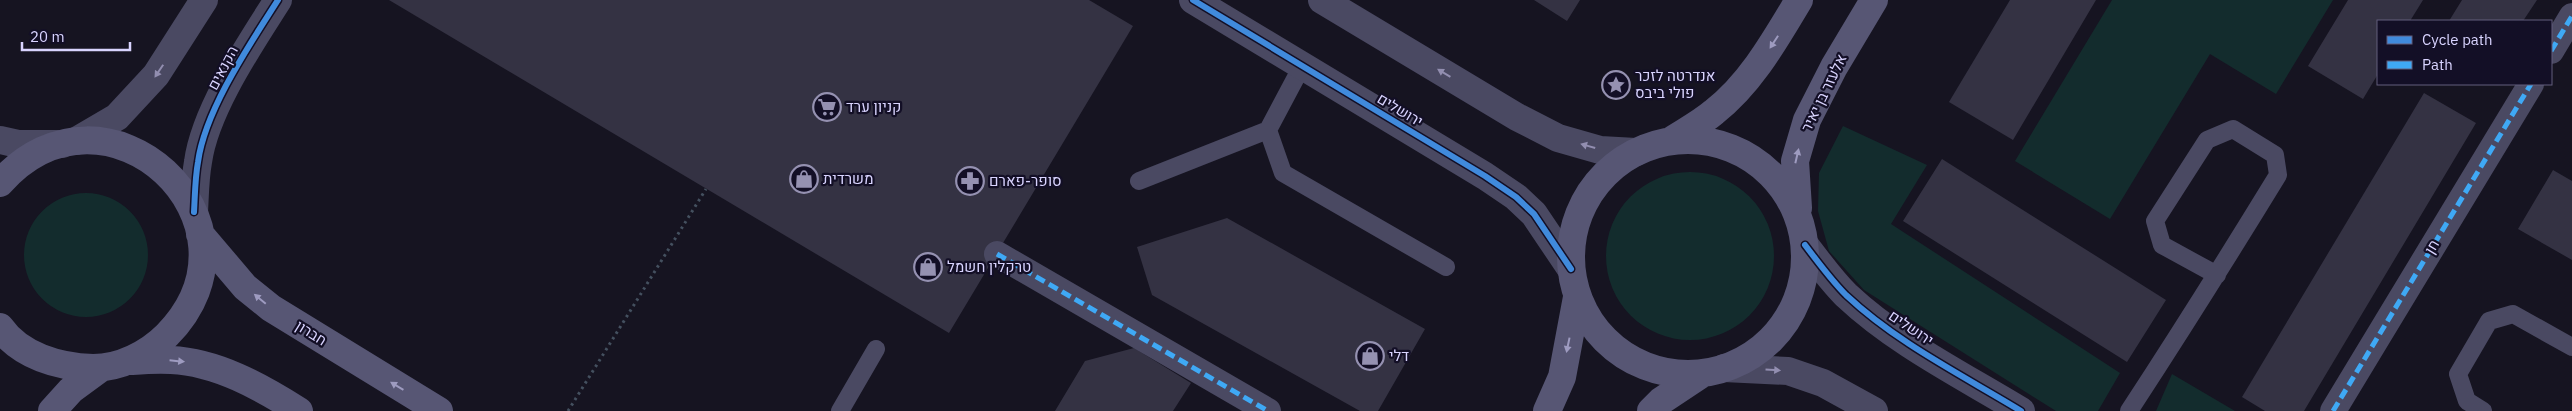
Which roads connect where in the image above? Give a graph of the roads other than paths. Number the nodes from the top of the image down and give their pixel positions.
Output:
1 (204, 0) edge
2 (278, 0) edge
3 (1193, 0) edge
4 (1322, 0) edge
5 (1799, 0) edge
6 (1874, 0) edge
7 (2572, 16) edge
8 (2552, 49) edge
9 (1302, 66) junction
10 (2530, 85) edge
11 (1268, 130) junction
12 (0, 140) edge
13 (1672, 140) junction
14 (69, 143) junction
15 (1636, 152) junction
16 (1139, 181) dead end
17 (0, 183) edge
18 (197, 223) junction
19 (1803, 233) junction
20 (997, 254) dead end
21 (1446, 267) dead end
22 (1571, 269) junction
23 (2217, 275) junction
24 (1577, 298) junction
25 (0, 327) edge
26 (2572, 347) edge
27 (876, 349) dead end
28 (128, 361) junction
29 (101, 368) junction
30 (1713, 371) junction
31 (52, 411) edge
32 (299, 411) edge
33 (439, 411) edge
34 (840, 411) edge
35 (1268, 411) edge
36 (1547, 411) edge
37 (1651, 411) edge
38 (1874, 411) edge
39 (2022, 411) edge
40 (2129, 411) edge
41 (2333, 411) edge
42 (2484, 411) edge

1 -> 14 street
2 - 18 street, הקנאים
3 - 9 street, ירושלים
15 -> 4 street
5 -> 13 main road
19 -> 6 main road, אלעזר בן יאיר
7 - 8 street
9 - 11 lane
9 - 22 street, ירושלים
10 - 41 street, חן
11 - 16 lane
11 - 21 lane
12 - 14 street
13 - 15 main road
13 - 19 main road
14 - 17 main road
14 - 18 main road, חברון
15 - 22 main road
18 - 28 main road
33 -> 18 main road, חברון
19 - 30 main road, אלעזר בן יאיר
19 - 39 street, ירושלים
20 - 35 street
22 - 24 main road
23 - 23 lane
23 - 40 lane
24 - 30 main road
24 -> 36 main road
25 - 29 main road
26 - 42 lane
27 - 34 lane
28 - 29 main road
28 -> 32 main road
29 - 31 main road
30 - 37 main road
30 -> 38 street

